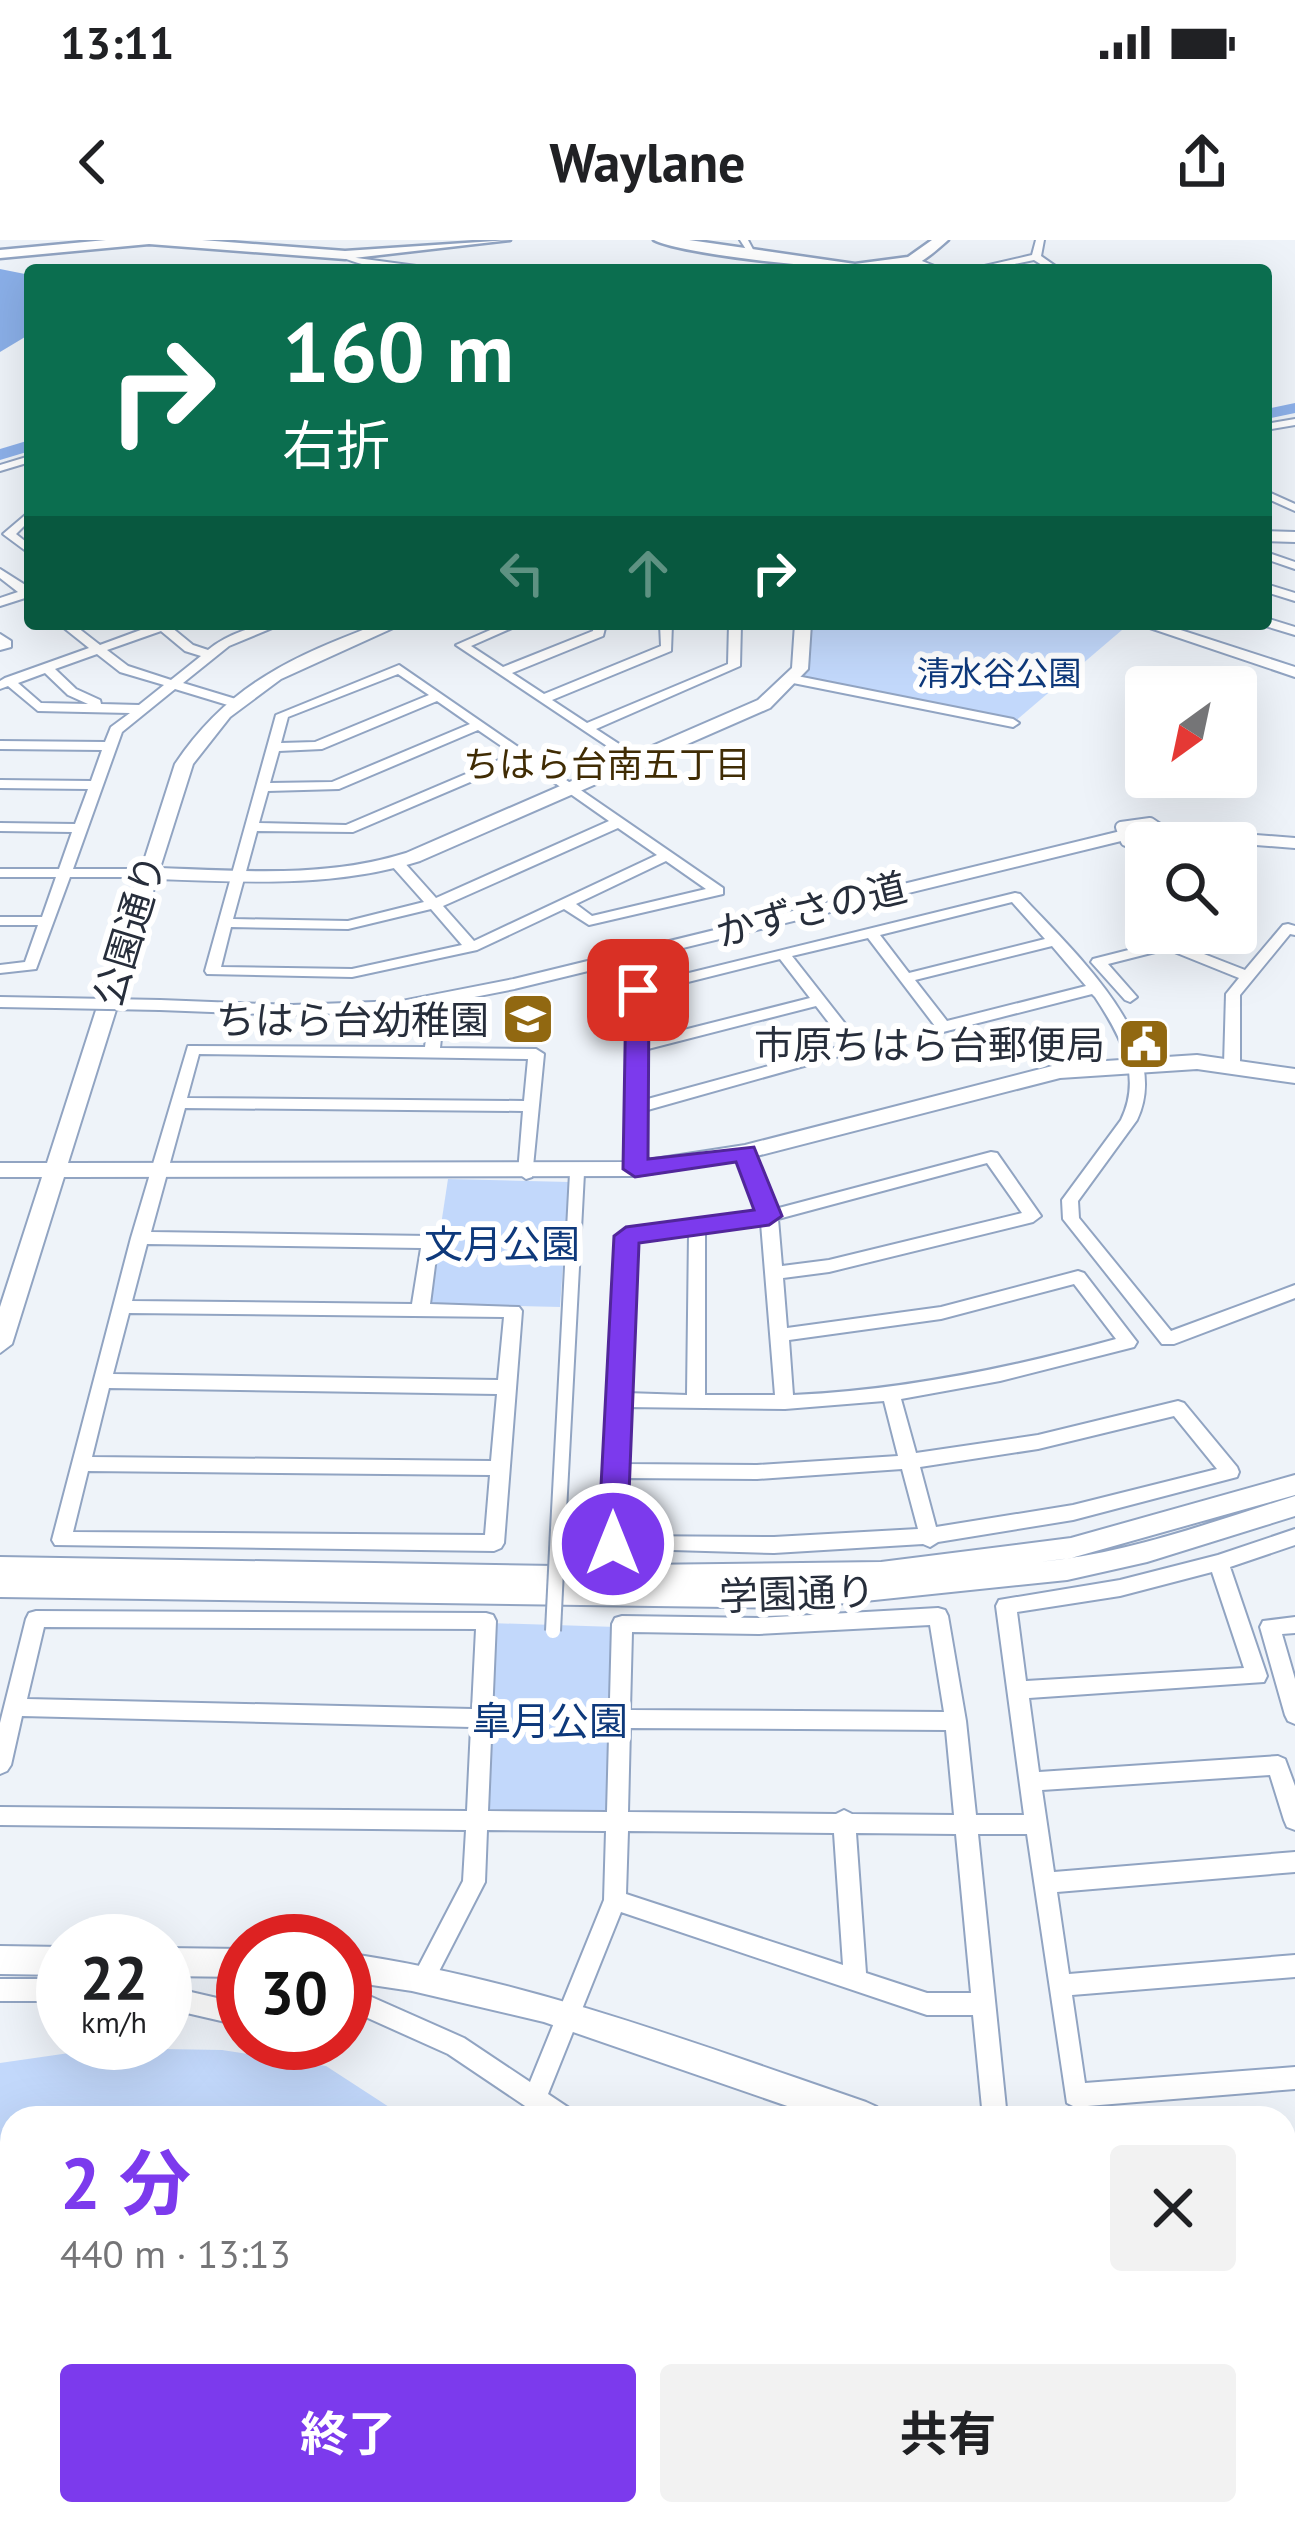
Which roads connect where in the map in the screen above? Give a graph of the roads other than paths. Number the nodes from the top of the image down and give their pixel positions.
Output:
1 (503, 240) edge
2 (662, 240) edge
3 (941, 240) edge
4 (1040, 240) edge
5 (752, 245) edge
6 (0, 254) edge
7 (345, 255) junction
8 (1036, 257) junction
9 (912, 261) junction
10 (379, 264) edge
11 (843, 264) edge
12 (895, 264) edge
13 (919, 264) edge
14 (1002, 264) edge
15 (1047, 264) edge
16 (24, 520) edge
17 (24, 548) edge
18 (0, 568) edge
19 (24, 590) edge
20 (73, 630) edge
21 (152, 630) edge
22 (171, 630) edge
23 (260, 630) edge
24 (379, 630) edge
25 (500, 630) edge
26 (599, 630) edge
27 (666, 630) edge
28 (735, 630) edge
29 (803, 630) edge
30 (1164, 630) edge
31 (98, 650) junction
32 (210, 655) junction
33 (47, 668) junction
34 (502, 672) junction
35 (1295, 673) edge
36 (793, 679) junction
37 (5, 683) edge
38 (172, 686) junction
39 (438, 696) junction
40 (543, 699) junction
41 (235, 703) junction
42 (101, 707) junction
43 (143, 709) junction
44 (1013, 723) dead end
45 (478, 724) junction
46 (587, 728) junction
47 (0, 745) edge
48 (110, 746) junction
49 (271, 747) junction
50 (523, 755) junction
51 (634, 760) junction
52 (0, 784) edge
53 (96, 785) junction
54 (570, 787) junction
55 (260, 788) junction
56 (620, 822) junction
57 (1125, 823) edge
58 (0, 827) edge
59 (250, 827) junction
60 (81, 828) junction
61 (1121, 836) junction
62 (1125, 838) edge
63 (1257, 842) edge
64 (1295, 844) edge
65 (667, 855) junction
66 (397, 863) junction
67 (0, 873) edge
68 (65, 873) junction
69 (147, 873) junction
70 (238, 875) junction
71 (566, 903) junction
72 (434, 904) junction
73 (0, 921) edge
74 (47, 921) junction
75 (224, 923) junction
76 (870, 931) junction
77 (1295, 931) edge
78 (1053, 941) junction
79 (472, 947) junction
80 (783, 954) junction
81 (0, 970) edge
82 (1247, 976) junction
83 (906, 978) junction
84 (1093, 989) junction
85 (1130, 997) dead end
86 (438, 999) junction
87 (819, 1000) junction
88 (0, 1002) edge
89 (635, 1047) junction
90 (433, 1054) junction
91 (1136, 1064) junction
92 (1232, 1065) junction
93 (1295, 1076) edge
94 (178, 1102) junction
95 (531, 1106) junction
96 (634, 1108) junction
97 (745, 1152) junction
98 (635, 1169) junction
99 (0, 1170) edge
100 (54, 1171) junction
101 (156, 1172) junction
102 (526, 1173) junction
103 (577, 1173) junction
104 (769, 1216) junction
105 (697, 1229) junction
106 (139, 1238) junction
107 (776, 1273) junction
108 (1295, 1291) edge
109 (121, 1306) junction
110 (420, 1310) junction
111 (780, 1335) junction
112 (0, 1344) edge
113 (101, 1381) junction
114 (506, 1388) junction
115 (891, 1394) junction
116 (616, 1400) junction
117 (696, 1401) junction
118 (785, 1402) junction
119 (80, 1464) junction
120 (910, 1465) junction
121 (499, 1468) junction
122 (613, 1471) junction
123 (1295, 1485) edge
124 (1295, 1506) edge
125 (1295, 1537) edge
126 (929, 1539) junction
127 (1219, 1563) junction
128 (0, 1567) edge
129 (0, 1586) edge
130 (1295, 1625) edge
131 (553, 1631) dead end
132 (1017, 1690) junction
133 (14, 1707) junction
134 (1295, 1712) edge
135 (478, 1718) junction
136 (621, 1719) junction
137 (956, 1721) junction
138 (0, 1765) edge
139 (1030, 1782) junction
140 (0, 1816) edge
141 (844, 1820) junction
142 (1295, 1820) edge
143 (480, 1821) junction
144 (619, 1821) junction
145 (966, 1823) junction
146 (1036, 1826) junction
147 (1295, 1862) edge
148 (1045, 1883) junction
149 (615, 1900) junction
150 (0, 1960) edge
151 (36, 1961) edge
152 (1295, 1966) edge
153 (372, 1969) edge
154 (425, 1976) junction
155 (855, 1977) junction
156 (1059, 1985) junction
157 (0, 1990) edge
158 (36, 1990) edge
159 (985, 2004) junction
160 (372, 2010) edge
161 (568, 2016) junction
162 (1295, 2078) edge
163 (535, 2098) junction
164 (547, 2106) edge
165 (831, 2106) edge
166 (994, 2106) edge

1 - 7 main road
2 - 5 main road
3 - 9 main road
4 - 8 street
5 - 11 main road
6 - 7 main road
7 - 10 street
8 - 14 street
8 - 15 street
9 - 12 main road
9 - 13 street
16 - 17 street
18 - 19 street
20 - 31 street
21 - 31 street
22 - 32 street
23 - 32 street
24 - 41 street, 公園通り
25 - 34 street
26 - 34 street
27 - 40 street
28 - 46 street
29 - 36 street
30 - 35 street
31 - 33 street
31 - 38 street
32 - 38 street
33 - 37 street
33 - 42 street
34 - 40 street
36 - 44 street
36 - 51 street
37 - 42 street
38 - 41 street
38 - 43 street
39 - 45 street
39 - 49 street
39 - 49 street
40 - 46 street
41 - 69 street, 公園通り
42 - 43 street
43 - 48 street
45 - 50 street
45 - 55 street
46 - 51 street
47 - 48 street
48 - 53 street
49 - 55 street
50 - 54 street
50 - 59 street
51 - 54 street
52 - 53 street
53 - 60 street
54 - 56 street
54 - 66 street
55 - 59 street
56 - 65 street
56 - 72 street
57 - 61 street, かずさの道
58 - 60 street
59 - 70 street
60 - 68 street
61 - 62 street
61 - 86 street, かずさの道
63 - 64 street
65 - 71 street
65 - 71 street
66 - 70 street
66 - 72 street
67 - 68 street
68 - 69 street
68 - 74 street
69 - 70 street
69 - 100 street, 公園通り
70 - 75 street
71 - 79 street
72 - 75 street
72 - 79 street
73 - 74 street
74 - 81 street
75 - 79 street
76 - 78 street
76 - 80 street
76 - 83 street
77 - 82 street
78 - 83 street
78 - 84 street
80 - 87 street
80 - 89 street
82 - 85 street
82 - 92 street
83 - 84 street
84 - 91 street
86 - 88 street, かずさの道, bridge
86 - 90 street
87 - 89 street
87 - 96 street
89 - 96 street
90 - 94 street
90 - 95 street
91 - 92 street
91 - 97 street
91 - 108 street
92 - 93 street
94 - 95 street
94 - 101 street
95 - 102 street
96 - 98 street
97 - 98 street
97 - 104 street
98 - 103 street
99 - 100 street
100 - 101 street
100 - 112 street, 公園通り
101 - 102 street
101 - 106 street
102 - 103 street
103 - 131 street, bridge
104 - 105 street
104 - 107 street
104 - 107 street
105 - 116 street
105 - 117 street
106 - 109 street
106 - 110 street
107 - 111 street
109 - 110 street
109 - 113 street
110 - 114 street
111 - 115 street
111 - 118 street
113 - 114 street
113 - 119 street
114 - 121 street
115 - 118 street
115 - 120 street
116 - 117 street
116 - 122 street
117 - 118 street
119 - 121 street
119 - 121 street
120 - 122 street
120 - 126 street
120 - 126 street
122 - 126 street
123 - 128 street, 学園通り
124 - 129 street, 学園通り
125 - 127 street
127 - 132 street
127 - 132 street
130 - 134 street
132 - 139 street
133 - 135 street
133 - 135 street
133 - 138 street
135 - 143 street
136 - 137 street
136 - 137 street
136 - 144 street
137 - 145 street
139 - 142 street
139 - 146 street
140 - 143 street
141 - 144 street
141 - 145 street
141 - 155 street
143 - 144 street
143 - 154 street
144 - 149 street
145 - 146 street
145 - 159 street
146 - 148 street
147 - 148 street
148 - 156 street
149 - 155 street
149 - 161 street
150 - 151 street
152 - 156 street
153 - 154 street
154 - 161 street
155 - 159 street
156 - 162 street
157 - 158 street
159 - 166 street
160 - 163 street
161 - 163 street
161 - 165 street
163 - 164 street

